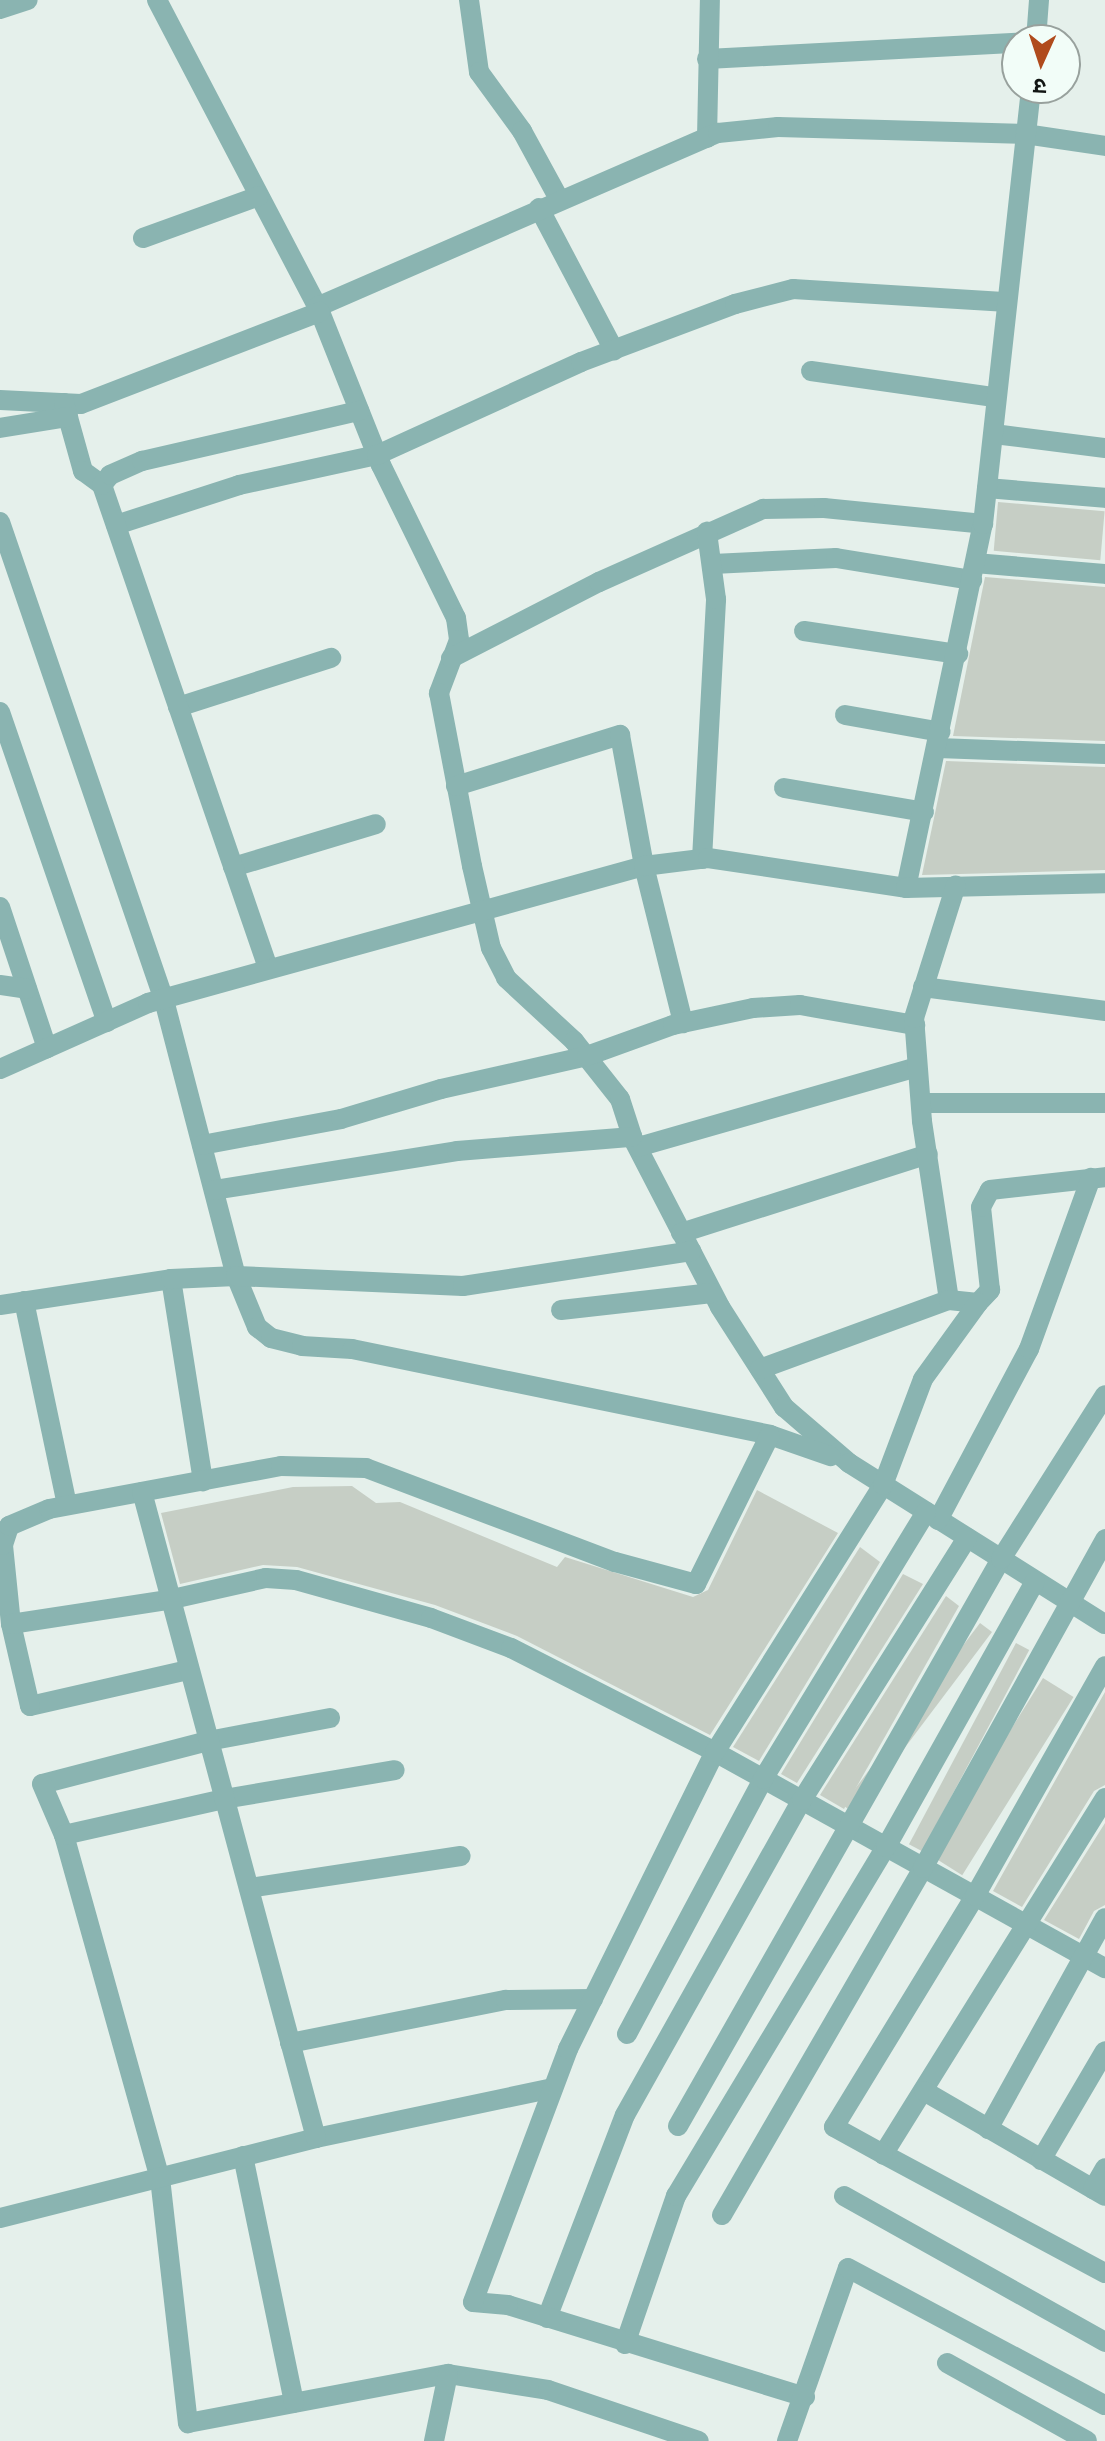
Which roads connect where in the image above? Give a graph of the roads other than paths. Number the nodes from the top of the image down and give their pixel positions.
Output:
1 (28, 0) edge
2 (157, 0) edge
3 (469, 0) edge
4 (710, 0) edge
5 (1039, 0) edge
6 (0, 9) edge
7 (1037, 24) edge
8 (1001, 44) edge
9 (707, 59) junction
10 (1029, 104) edge
11 (1025, 134) junction
12 (707, 138) junction
13 (1105, 146) edge
14 (259, 196) junction
15 (559, 199) junction
16 (539, 208) junction
17 (143, 238) dead end
18 (1004, 302) junction
19 (318, 310) junction
20 (614, 350) junction
21 (811, 371) dead end
22 (994, 397) junction
23 (0, 400) edge
24 (66, 410) junction
25 (359, 411) junction
26 (0, 428) edge
27 (994, 434) junction
28 (1105, 448) edge
29 (377, 455) junction
30 (102, 485) junction
31 (987, 488) junction
32 (1105, 498) edge
33 (0, 522) edge
34 (983, 524) junction
35 (116, 525) junction
36 (707, 532) junction
37 (713, 564) junction
38 (973, 572) junction
39 (1105, 574) edge
40 (804, 631) dead end
41 (958, 654) junction
42 (331, 658) dead end
43 (451, 658) junction
44 (178, 707) junction
45 (0, 712) edge
46 (845, 715) dead end
47 (940, 740) junction
48 (1105, 754) edge
49 (456, 786) junction
50 (784, 788) dead end
51 (924, 812) junction
52 (376, 824) dead end
53 (702, 859) junction
54 (644, 866) junction
55 (233, 867) junction
56 (1105, 883) edge
57 (956, 885) junction
58 (906, 888) junction
59 (0, 907) edge
60 (483, 912) junction
61 (268, 968) junction
62 (0, 985) edge
63 (923, 987) junction
64 (27, 989) junction
65 (164, 1000) junction
66 (1105, 1011) edge
67 (107, 1022) junction
68 (683, 1023) junction
69 (915, 1025) junction
70 (47, 1048) junction
71 (587, 1056) junction
72 (917, 1067) junction
73 (0, 1069) edge
74 (921, 1103) junction
75 (1105, 1103) edge
76 (635, 1142) junction
77 (202, 1145) junction
78 (928, 1154) junction
79 (1098, 1177) edge
80 (214, 1190) junction
81 (686, 1242) junction
82 (236, 1276) junction
83 (171, 1279) junction
84 (712, 1293) junction
85 (949, 1300) junction
86 (24, 1301) junction
87 (978, 1303) junction
88 (0, 1305) edge
89 (561, 1310) dead end
90 (760, 1369) junction
91 (1105, 1395) edge
92 (770, 1435) junction
93 (849, 1463) junction
94 (203, 1481) junction
95 (883, 1485) junction
96 (142, 1492) junction
97 (67, 1505) junction
98 (932, 1516) junction
99 (967, 1538) junction
100 (1105, 1539) edge
101 (1001, 1559) junction
102 (1035, 1582) junction
103 (168, 1600) junction
104 (1068, 1602) junction
105 (11, 1624) junction
106 (1105, 1624) edge
107 (1105, 1666) edge
108 (188, 1670) junction
109 (330, 1718) dead end
110 (208, 1741) junction
111 (715, 1752) junction
112 (395, 1770) dead end
113 (763, 1779) junction
114 (1105, 1798) edge
115 (224, 1799) junction
116 (802, 1800) junction
117 (847, 1825) junction
118 (64, 1835) junction
119 (886, 1847) junction
120 (461, 1856) dead end
121 (923, 1868) junction
122 (249, 1888) junction
123 (975, 1896) junction
124 (1105, 1918) edge
125 (1029, 1926) junction
126 (1083, 1956) junction
127 (1105, 1968) edge
128 (593, 1999) junction
129 (627, 2034) dead end
130 (290, 2043) junction
131 (1105, 2051) edge
132 (553, 2088) junction
133 (924, 2091) junction
134 (678, 2126) dead end
135 (988, 2129) junction
136 (316, 2138) junction
137 (883, 2154) junction
138 (243, 2156) junction
139 (1041, 2160) junction
140 (1105, 2168) edge
141 (160, 2178) junction
142 (1099, 2193) edge
143 (844, 2196) dead end
144 (722, 2215) dead end
145 (0, 2218) edge
146 (1105, 2273) edge
147 (547, 2318) junction
148 (1105, 2342) edge
149 (625, 2344) junction
150 (947, 2363) dead end
151 (448, 2374) junction
152 (805, 2397) junction
153 (294, 2403) junction
154 (1105, 2405) edge
155 (185, 2432) edge
156 (434, 2441) edge
157 (699, 2441) edge
158 (787, 2441) edge
159 (1087, 2441) edge

1 - 6 street
2 - 14 street
3 - 15 street
4 - 9 street
5 - 7 street
8 - 9 street
9 - 12 street
10 - 11 street
11 - 12 street
11 - 13 street
11 - 18 street
12 - 15 street
14 - 17 street
14 - 19 street
15 - 16 street
16 - 19 street
16 - 20 street
18 - 20 street
18 - 22 street
19 - 24 street
19 - 25 street
20 - 29 street
21 - 22 street
22 - 27 street
23 - 24 street
24 - 26 street
24 - 30 street
25 - 29 street
25 - 30 street
27 - 28 street
27 - 31 street
29 - 35 street
29 - 43 street
30 - 35 street
31 - 32 street
31 - 34 street
33 - 65 street
34 - 36 street
34 - 38 street
35 - 44 street
36 - 37 street
36 - 43 street
37 - 38 street
37 - 53 street
38 - 39 street
38 - 41 street
40 - 41 street
41 - 47 street
42 - 44 street
43 - 49 street
44 - 55 street
45 - 67 street
46 - 47 street
47 - 48 street
47 - 51 street
49 - 54 street
49 - 60 street
50 - 51 street
51 - 58 street
52 - 55 street
53 - 54 street
53 - 58 street
54 - 60 street
54 - 68 street
55 - 61 street
56 - 57 street
57 - 58 street
57 - 63 street
59 - 64 street
60 - 61 street
60 - 71 street
61 - 65 street
62 - 64 street
63 - 66 street
63 - 69 street
64 - 70 street
65 - 67 street
65 - 77 street
67 - 70 street
68 - 69 street
68 - 71 street
69 - 72 street
70 - 73 street
71 - 76 street
71 - 77 street
72 - 74 street
72 - 76 street
74 - 75 street
74 - 78 street
76 - 80 street
76 - 81 street
77 - 80 street
78 - 81 street
78 - 85 street
79 - 87 street
79 - 98 street
80 - 82 street
81 - 82 street
81 - 84 street
82 - 83 street
82 - 92 street
83 - 86 street
83 - 94 street
84 - 89 street
84 - 90 street
85 - 87 street
85 - 90 street
86 - 88 street
86 - 97 street
87 - 95 street
90 - 93 street
91 - 101 street
92 - 93 street
92 - 94 street
93 - 95 street
94 - 96 street
95 - 98 street
95 - 111 street
96 - 97 street
96 - 103 street
97 - 105 street
98 - 99 street
98 - 113 street
99 - 101 street
99 - 116 street
100 - 104 street
101 - 102 street
101 - 117 street
102 - 104 street
102 - 119 street
103 - 105 street
103 - 108 street
103 - 111 street
104 - 106 street
104 - 121 street
105 - 108 street
107 - 123 street
108 - 110 street
109 - 110 street
110 - 115 street
110 - 118 street
111 - 113 street
111 - 128 street
112 - 115 street
113 - 116 street
113 - 129 street
114 - 125 street
115 - 118 street
115 - 122 street
116 - 117 street
116 - 147 street
117 - 119 street
117 - 134 street
118 - 141 street
119 - 121 street
119 - 149 street
120 - 122 street
121 - 123 street
121 - 144 street
122 - 130 street
123 - 125 street
123 - 137 street
124 - 126 street
125 - 126 street
125 - 133 street
126 - 127 street
126 - 135 street
128 - 130 street
128 - 132 street
130 - 136 street
131 - 139 street
132 - 136 street
132 - 147 street
133 - 135 street
133 - 137 street
135 - 139 street
136 - 138 street
137 - 146 street
138 - 141 street
138 - 153 street
139 - 142 street
140 - 142 street
141 - 145 street
141 - 155 street
143 - 148 street
147 - 149 street
149 - 152 street
150 - 159 street
151 - 153 street
151 - 156 street
151 - 157 street
152 - 154 street
152 - 158 street
153 - 155 street

